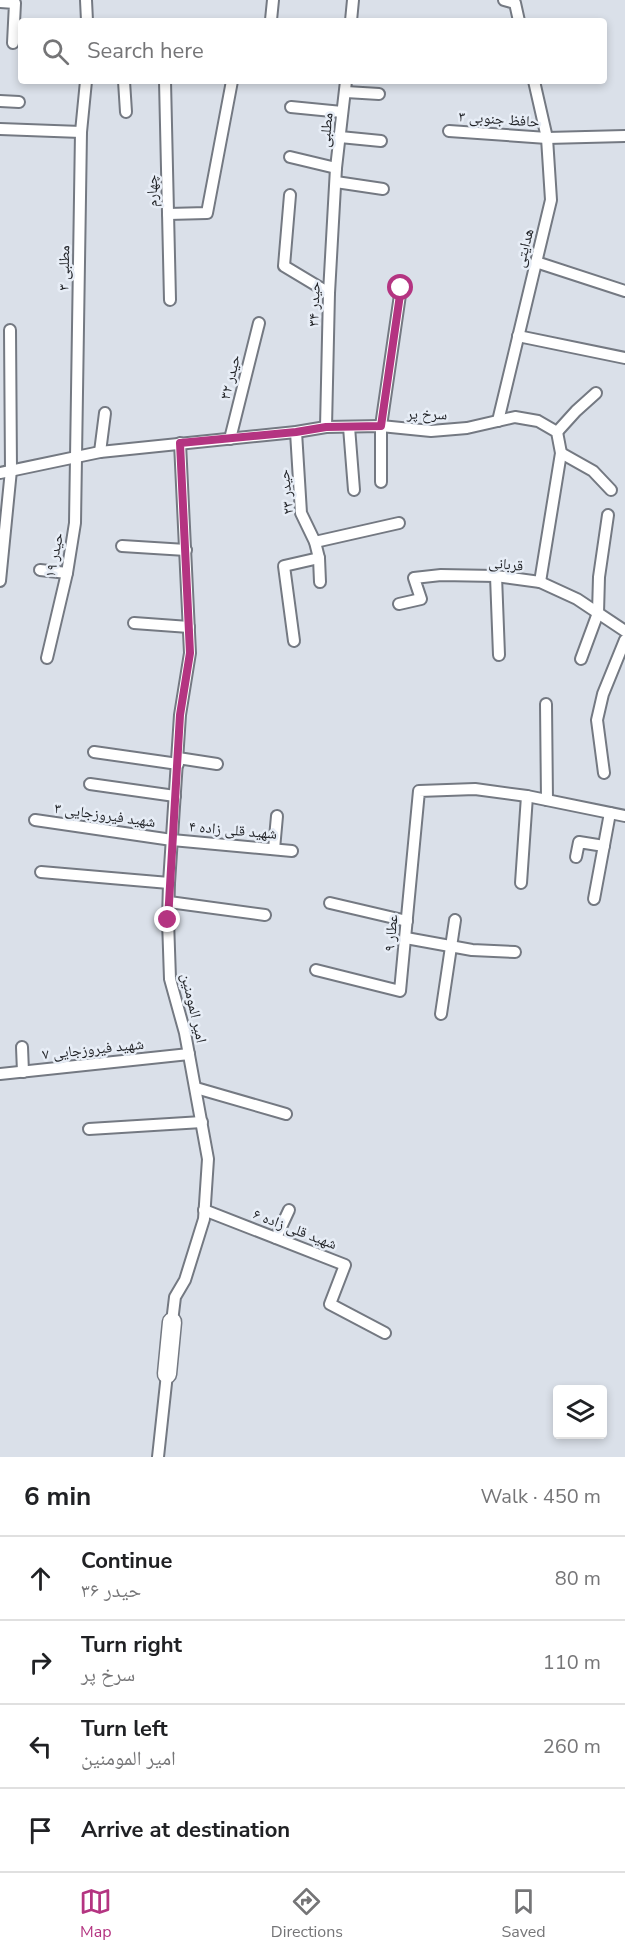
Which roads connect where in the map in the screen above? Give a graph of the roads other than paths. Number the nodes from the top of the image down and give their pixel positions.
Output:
1 (86, 0) edge
2 (273, 0) edge
3 (353, 0) edge
4 (504, 0) edge
5 (0, 2) edge
6 (87, 18) edge
7 (271, 18) edge
8 (351, 18) edge
9 (518, 18) edge
10 (13, 43) dead end
11 (86, 84) edge
12 (124, 84) edge
13 (165, 84) edge
14 (231, 84) edge
15 (535, 84) edge
16 (346, 87) edge
17 (379, 94) dead end
18 (0, 101) edge
19 (19, 102) dead end
20 (291, 107) dead end
21 (126, 112) dead end
22 (342, 112) junction
23 (0, 129) edge
24 (449, 131) dead end
25 (81, 132) junction
26 (625, 136) edge
27 (340, 137) junction
28 (547, 138) junction
29 (381, 141) dead end
30 (290, 157) dead end
31 (336, 168) junction
32 (336, 182) junction
33 (383, 189) dead end
34 (290, 195) dead end
35 (168, 214) junction
36 (536, 262) junction
37 (401, 288) dead end
38 (625, 291) edge
39 (329, 294) junction
40 (170, 300) dead end
41 (259, 323) dead end
42 (10, 330) dead end
43 (518, 336) junction
44 (625, 358) edge
45 (596, 393) dead end
46 (105, 413) dead end
47 (498, 421) junction
48 (381, 426) junction
49 (326, 427) junction
50 (349, 427) junction
51 (296, 432) junction
52 (557, 432) junction
53 (230, 439) junction
54 (180, 443) junction
55 (100, 452) junction
56 (561, 453) junction
57 (76, 456) junction
58 (11, 470) junction
59 (0, 473) edge
60 (381, 482) dead end
61 (354, 490) dead end
62 (611, 490) dead end
63 (608, 515) dead end
64 (399, 523) dead end
65 (315, 542) junction
66 (122, 546) dead end
67 (186, 550) junction
68 (320, 558) junction
69 (40, 570) dead end
70 (67, 573) junction
71 (496, 576) junction
72 (0, 581) edge
73 (320, 582) dead end
74 (540, 582) junction
75 (399, 604) dead end
76 (598, 613) junction
77 (135, 623) dead end
78 (189, 627) junction
79 (625, 631) edge
80 (625, 640) edge
81 (294, 641) dead end
82 (499, 655) dead end
83 (47, 658) dead end
84 (581, 658) dead end
85 (546, 704) dead end
86 (94, 752) dead end
87 (178, 761) junction
88 (217, 764) dead end
89 (604, 773) dead end
90 (90, 784) dead end
91 (175, 796) junction
92 (528, 796) junction
93 (547, 800) junction
94 (610, 813) junction
95 (277, 816) dead end
96 (625, 816) edge
97 (35, 820) dead end
98 (172, 840) junction
99 (604, 846) junction
100 (274, 849) junction
101 (292, 850) dead end
102 (576, 857) dead end
103 (41, 872) dead end
104 (170, 883) junction
105 (521, 883) dead end
106 (594, 899) dead end
107 (169, 902) junction
108 (330, 903) dead end
109 (265, 915) dead end
110 (455, 920) dead end
111 (407, 921) junction
112 (406, 938) junction
113 (450, 946) junction
114 (515, 952) dead end
115 (316, 970) dead end
116 (441, 1014) dead end
117 (22, 1047) dead end
118 (189, 1054) junction
119 (23, 1072) junction
120 (0, 1074) edge
121 (196, 1088) junction
122 (286, 1114) dead end
123 (202, 1122) junction
124 (89, 1129) dead end
125 (204, 1209) junction
126 (289, 1210) dead end
127 (276, 1238) junction
128 (172, 1322) joint
129 (385, 1333) dead end
130 (167, 1374) joint
131 (158, 1457) edge

1 - 6 street
2 - 7 street
3 - 8 street
4 - 9 street
5 - 10 street
11 - 25 street, مطلبی ۳
12 - 21 street
13 - 35 street, چهارم
14 - 35 street
15 - 28 street, هدایتی
16 - 17 street
16 - 22 street, مطلبی
18 - 19 street
20 - 22 street
22 - 27 street, مطلبی
23 - 25 street
24 - 28 street, حافظ جنوبی ۳
25 - 57 street, مطلبی ۳
26 - 28 street, حافظ جنوبی ۳
27 - 29 street
27 - 31 street, مطلبی
28 - 36 street, هدایتی
30 - 31 street
31 - 32 street, مطلبی
32 - 33 street
32 - 39 street, حیدر ۳۴
34 - 39 street
35 - 40 street, چهارم
36 - 38 street
36 - 43 street, هدایتی
37 - 48 street
39 - 49 street, حیدر ۳۴
41 - 53 street, حیدر ۳۲
42 - 58 street
43 - 44 street
43 - 47 street, هدایتی
45 - 52 street
46 - 55 street
47 - 48 street, سرخ پر
47 - 52 street, سرخ پر
48 - 50 street, سرخ پر
48 - 60 street
49 - 50 street, سرخ پر
49 - 51 street, سرخ پر
50 - 61 street
51 - 53 street, سرخ پر
51 - 65 street, حیدر ۲۳
52 - 56 street
53 - 54 street, سرخ پر
54 - 55 street, سرخ پر
54 - 67 street, امیر المومنین
55 - 57 street, سرخ پر
56 - 62 street
56 - 74 street
57 - 58 street, سرخ پر
57 - 70 street, حیدر ۱۹
58 - 59 street, سرخ پر
58 - 72 street
63 - 76 street
64 - 65 street
65 - 68 street, حیدر ۲۳
66 - 67 street
67 - 78 street, امیر المومنین
68 - 73 street, حیدر ۲۳
68 - 81 street
69 - 70 street
70 - 83 street, حیدر ۱۹
71 - 74 street, قربانی
71 - 75 street, قربانی
71 - 82 street
74 - 76 street, قربانی
76 - 79 street, قربانی
76 - 84 street
77 - 78 street
78 - 87 street, امیر المومنین
80 - 89 street
85 - 93 street
86 - 87 street
87 - 88 street
87 - 91 street, امیر المومنین
90 - 91 street
91 - 98 street, امیر المومنین
92 - 93 street
92 - 105 street
92 - 111 street, عطار ۹
93 - 94 street
94 - 96 street
94 - 99 street
95 - 100 street
97 - 98 street, شهید فیروزجایی ۳
98 - 100 street, شهید قلی زاده ۴
98 - 104 street, امیر المومنین
99 - 102 street
99 - 106 street
100 - 101 street, شهید قلی زاده ۴
103 - 104 street
104 - 107 street, امیر المومنین
107 - 109 street
107 - 118 street, امیر المومنین
108 - 111 street
110 - 113 street
111 - 112 street, عطار ۹
112 - 113 street
112 - 115 street, عطار ۹
113 - 114 street
113 - 116 street
117 - 119 street
118 - 119 street, شهید فیروزجایی ۷
118 - 121 street, امیر المومنین
119 - 120 street, شهید فیروزجایی ۷
121 - 122 street
121 - 123 street, امیر المومنین
123 - 124 street
123 - 125 street, امیر المومنین
125 - 127 street, شهید قلی زاده ۶
125 - 128 street, امیر المومنین
126 - 127 street
127 - 129 street, شهید قلی زاده ۶
128 - 130 highway
130 - 131 street

